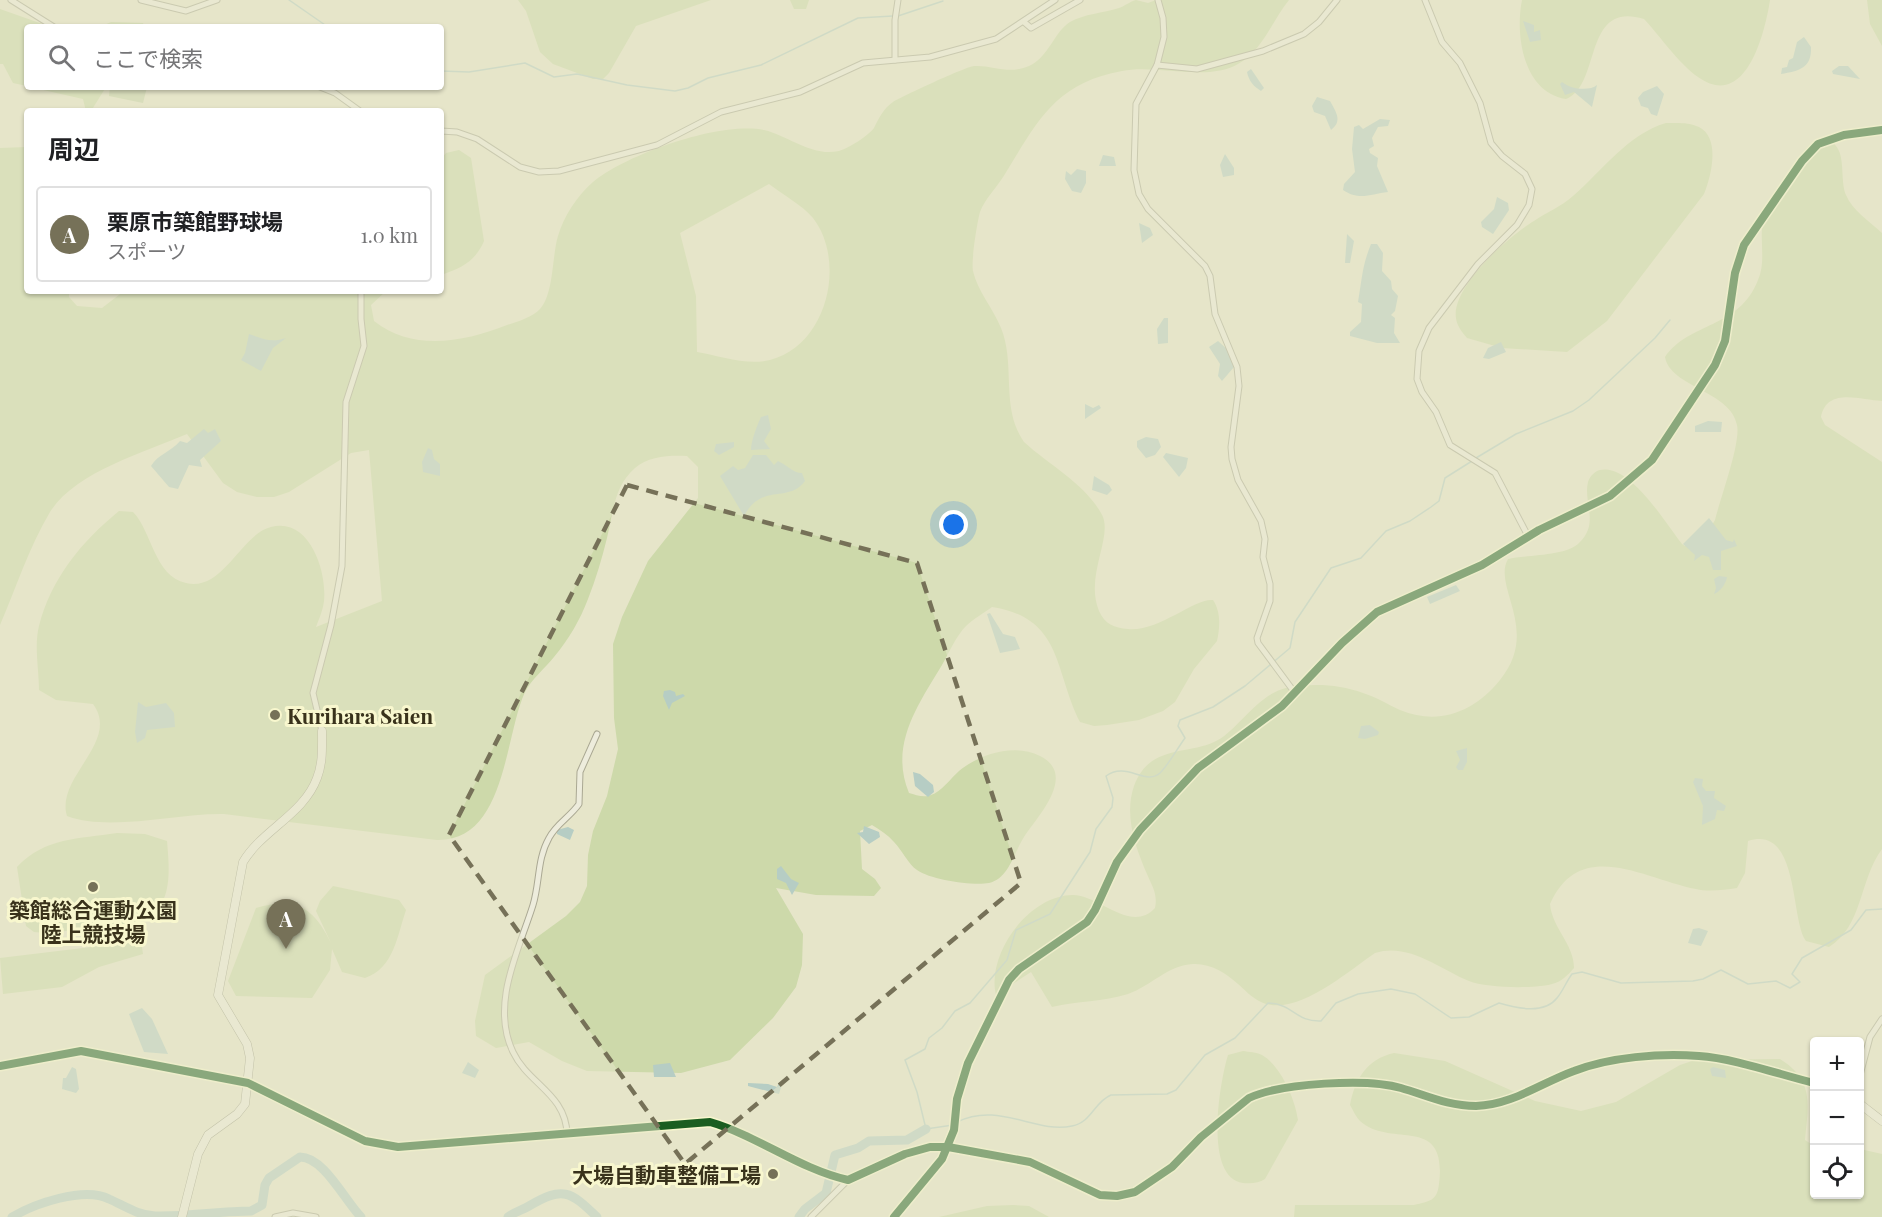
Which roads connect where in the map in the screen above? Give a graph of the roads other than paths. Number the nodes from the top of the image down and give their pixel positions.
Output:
1 (11, 0) edge
2 (141, 0) edge
3 (217, 0) edge
4 (898, 0) edge
5 (1054, 0) edge
6 (1080, 0) edge
7 (1158, 0) edge
8 (1337, 0) edge
9 (1425, 0) edge
10 (1024, 22) junction
11 (49, 24) edge
12 (895, 60) junction
13 (1156, 65) junction
14 (328, 90) edge
15 (356, 108) edge
16 (1882, 130) edge
17 (444, 131) edge
18 (361, 294) edge
19 (1528, 536) junction
20 (1295, 693) junction
21 (322, 731) joint
22 (597, 734) dead end
23 (1882, 1019) edge
24 (1864, 1060) edge
25 (0, 1066) edge
26 (1810, 1082) edge
27 (248, 1083) junction
28 (1864, 1107) edge
29 (1882, 1121) edge
30 (567, 1134) junction
31 (948, 1147) junction
32 (848, 1180) junction
33 (182, 1217) edge
34 (275, 1217) edge
35 (316, 1217) edge
36 (811, 1217) edge
37 (894, 1217) edge

1 - 11 street
2 - 3 street
4 - 12 street
5 - 10 street
6 - 10 street
7 - 13 street
8 - 13 street
9 - 19 street
10 - 12 street
12 - 17 street
13 - 20 street
14 - 15 street
16 - 19 street
18 - 21 street
19 - 20 street
20 - 31 street
21 - 27 street
22 - 30 street
23 - 24 street
25 - 27 street
26 - 31 street
27 - 30 street
27 - 33 street
28 - 29 street
30 - 32 street
31 - 32 street
31 - 37 street
32 - 36 street
34 - 35 street

